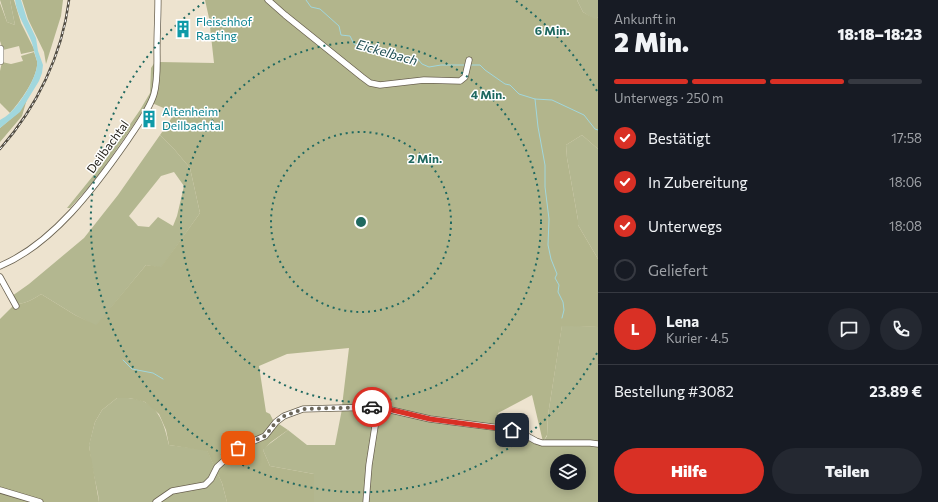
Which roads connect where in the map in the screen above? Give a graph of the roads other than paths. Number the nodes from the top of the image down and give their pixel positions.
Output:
1 (158, 0) edge
2 (268, 0) edge
3 (0, 49) edge
4 (469, 60) dead end
5 (0, 61) edge
6 (0, 266) edge
7 (0, 277) edge
8 (16, 306) dead end
9 (378, 407) junction
10 (598, 444) edge
11 (0, 490) edge
12 (40, 502) edge
13 (156, 502) edge
14 (366, 502) edge

1 - 6 street, Deilbachtal
2 - 4 street
3 - 5 main road
7 - 8 street
9 - 10 street
9 - 13 street
9 - 14 street
11 - 12 street

